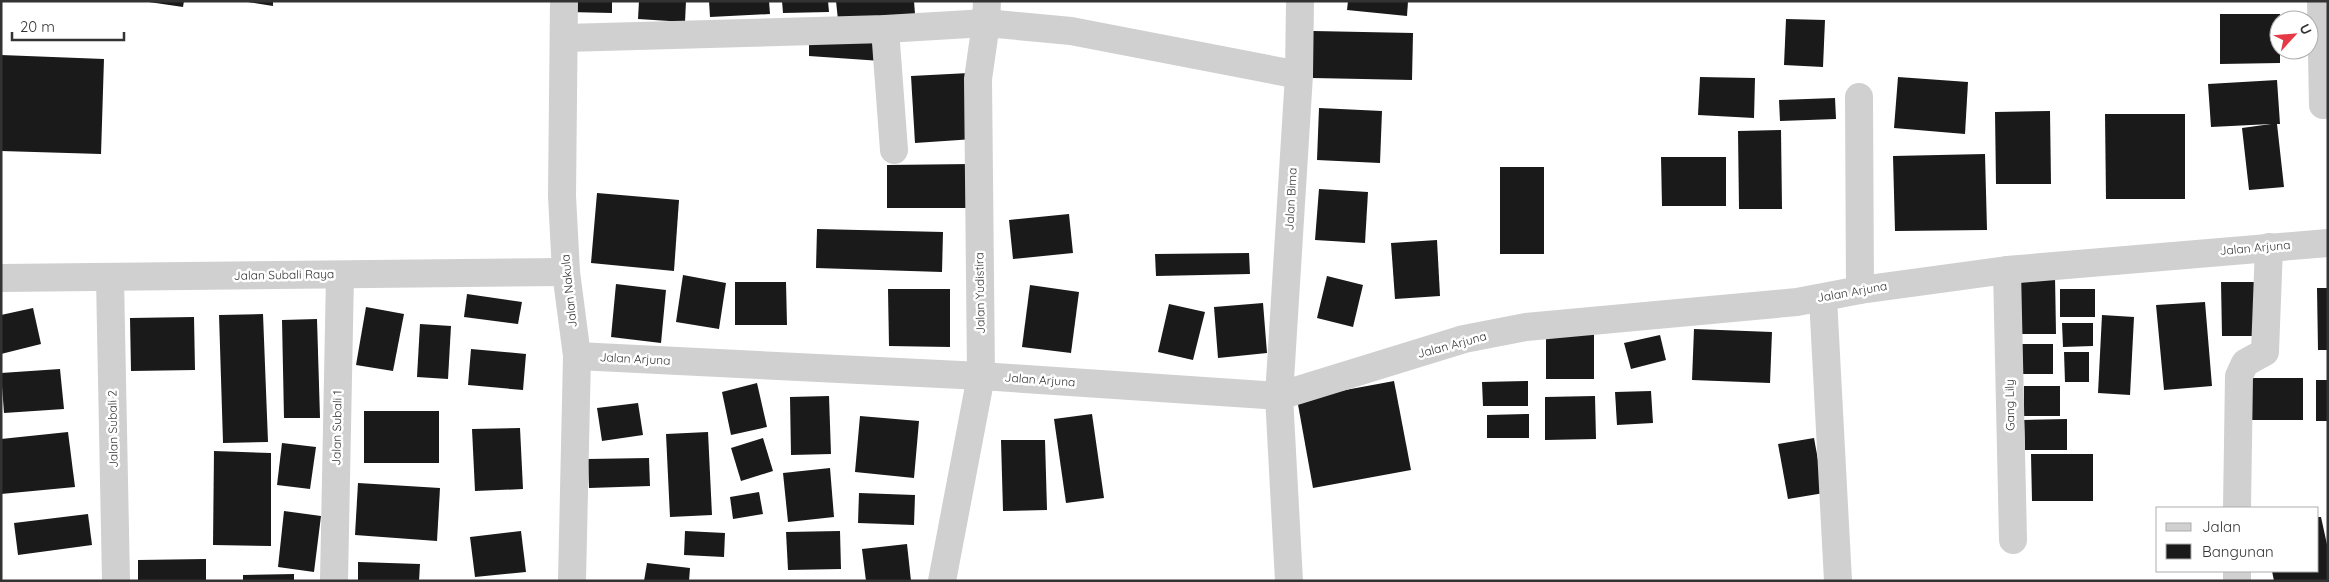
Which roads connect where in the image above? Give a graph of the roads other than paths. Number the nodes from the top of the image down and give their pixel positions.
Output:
1 (564, 1) edge
2 (1300, 1) edge
3 (2321, 1) edge
4 (986, 12) edge
5 (885, 29) junction
6 (565, 38) junction
7 (1299, 75) junction
8 (1859, 97) dead end
9 (2323, 105) dead end
10 (894, 150) dead end
11 (2328, 242) edge
12 (2269, 247) junction
13 (2007, 270) junction
14 (566, 272) junction
15 (340, 275) junction
16 (1, 278) edge
17 (110, 278) junction
18 (1860, 290) junction
19 (1824, 298) junction
20 (577, 356) junction
21 (981, 376) junction
22 (1280, 396) junction
23 (2237, 507) edge
24 (2013, 540) dead end
25 (116, 581) edge
26 (334, 581) edge
27 (572, 581) edge
28 (942, 581) edge
29 (1289, 581) edge
30 (1838, 581) edge

1 - 6 street, Jalan Nakula
2 - 7 street, Jalan Bima
3 - 9 street
4 - 5 street
4 - 7 street
4 - 21 street, Jalan Yudistira
5 - 6 street
5 - 10 street
6 - 14 street, Jalan Nakula
7 - 22 street, Jalan Bima
8 - 18 street
11 - 12 street, Jalan Arjuna
12 - 13 street, Jalan Arjuna
12 - 23 street
13 - 18 street, Jalan Arjuna
13 - 24 street, Gang Lily
14 - 15 street, Jalan Subali Raya
14 - 20 street, Jalan Nakula
15 - 17 street, Jalan Subali Raya
15 - 26 street, Jalan Subali 1
16 - 17 street, Jalan Subali Raya
17 - 25 street, Jalan Subali 2
18 - 19 street, Jalan Arjuna
19 - 22 street, Jalan Arjuna
19 - 30 street
20 - 21 street, Jalan Arjuna
20 - 27 street, Jalan Nakula
21 - 22 street, Jalan Arjuna
21 - 28 street, Jalan Yudistira
22 - 29 street, Jalan Bima

